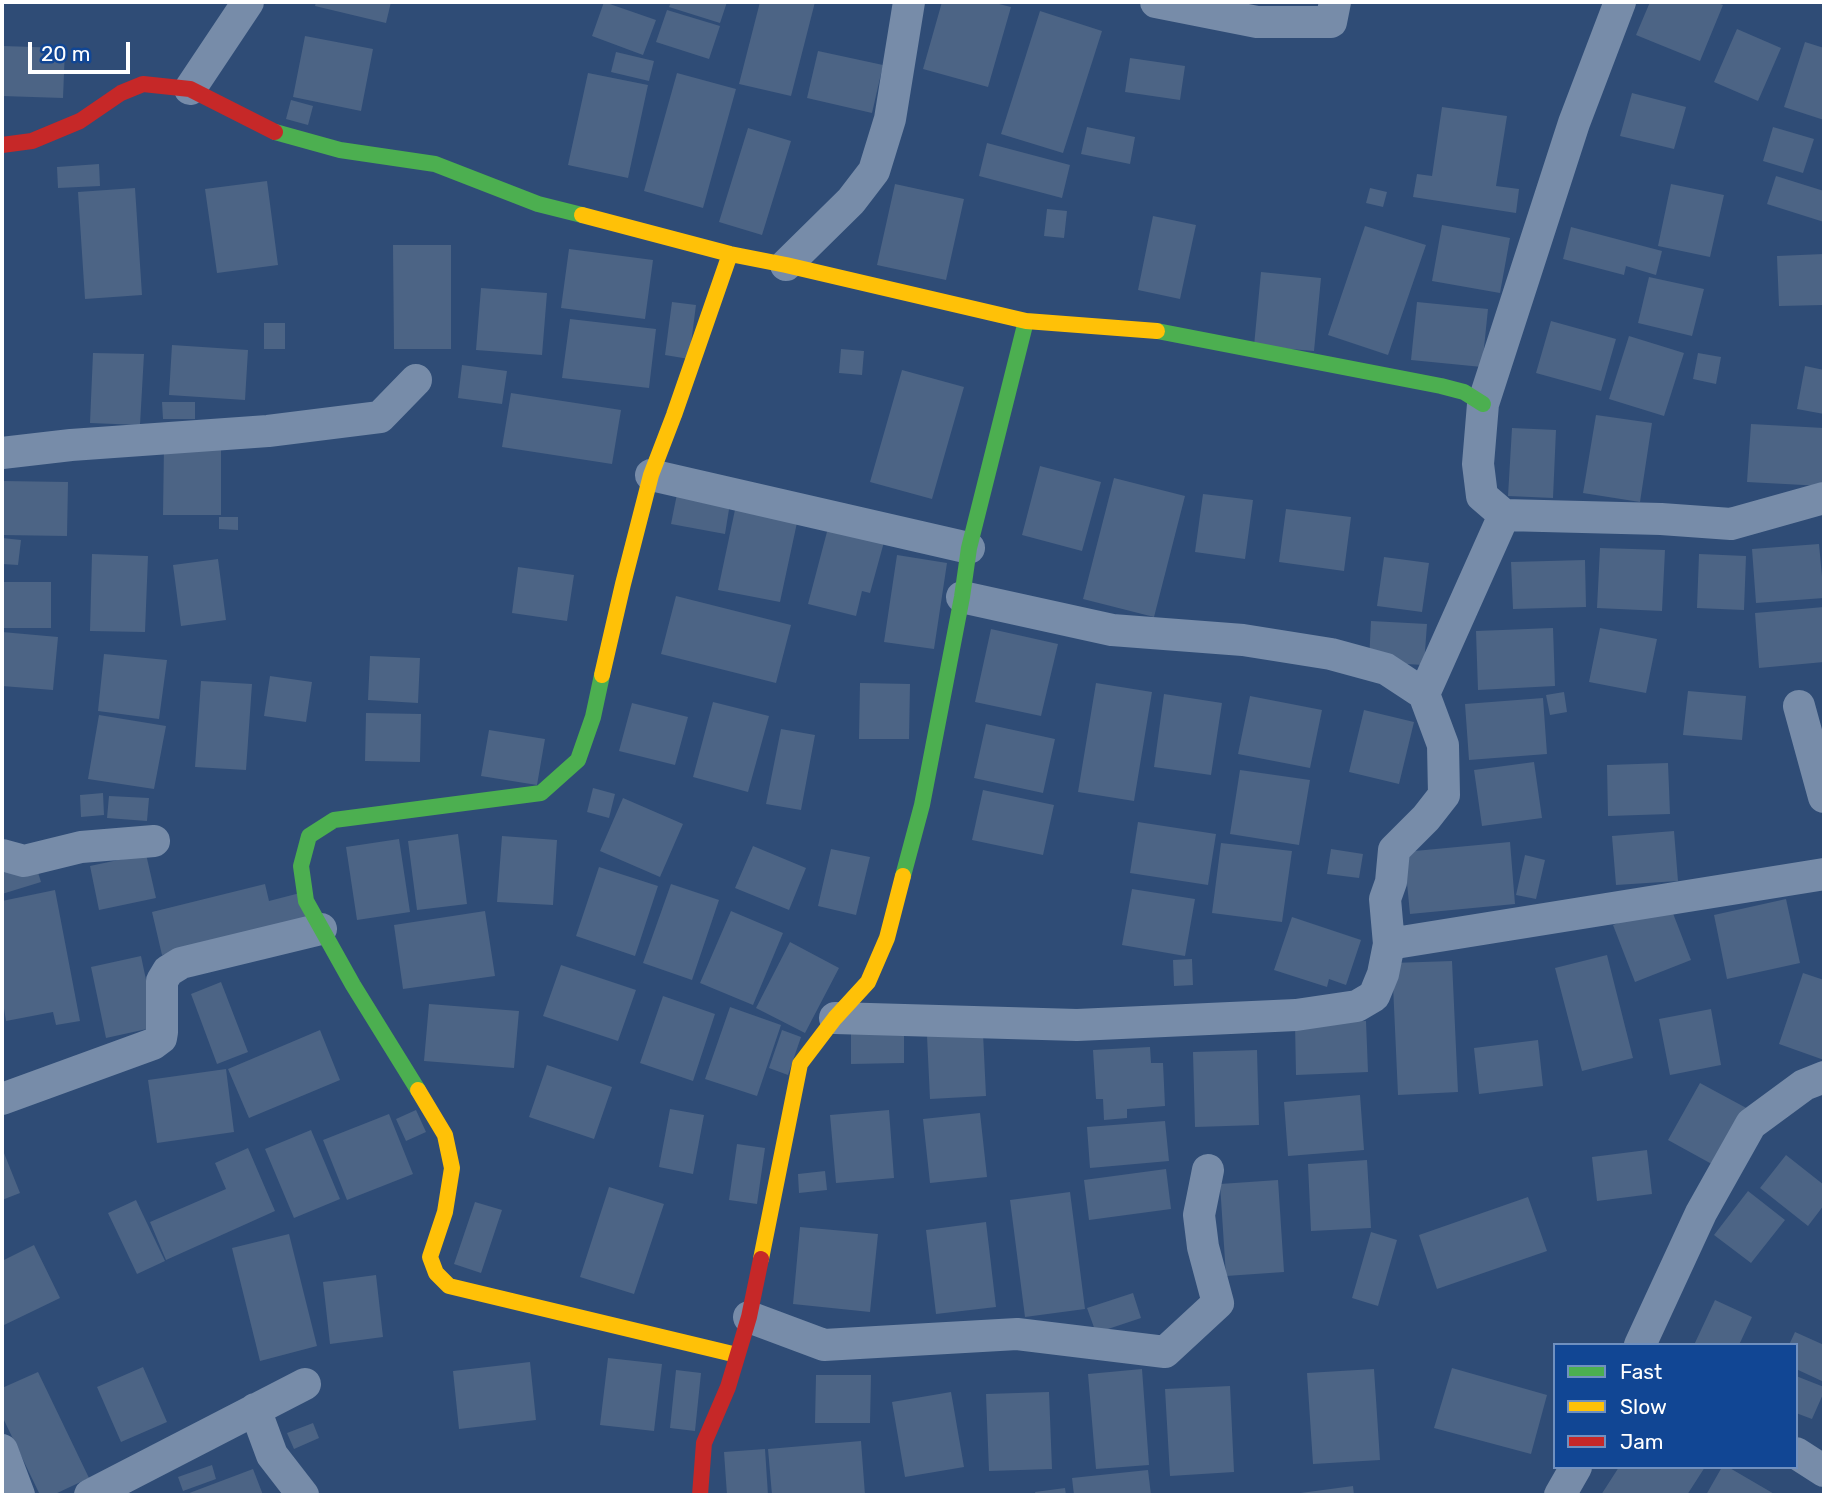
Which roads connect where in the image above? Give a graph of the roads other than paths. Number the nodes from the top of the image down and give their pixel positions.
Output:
1 (248, 2) edge
2 (909, 2) edge
3 (1156, 2) edge
4 (1335, 2) edge
5 (1620, 2) edge
6 (190, 89) junction
7 (2, 145) edge
8 (730, 254) junction
9 (786, 265) junction
10 (1026, 321) junction
11 (416, 380) dead end
12 (1483, 404) junction
13 (2, 453) edge
14 (651, 475) junction
15 (1824, 498) edge
16 (1504, 515) junction
17 (969, 548) junction
18 (962, 597) junction
19 (1424, 694) junction
20 (1799, 706) dead end
21 (1824, 797) edge
22 (154, 841) dead end
23 (2, 855) edge
24 (1824, 874) edge
25 (321, 929) junction
26 (1389, 944) junction
27 (835, 1018) junction
28 (1824, 1077) edge
29 (2, 1099) edge
30 (1208, 1170) dead end
31 (750, 1317) junction
32 (1641, 1343) edge
33 (737, 1354) junction
34 (305, 1384) dead end
35 (255, 1409) junction
36 (2, 1450) edge
37 (1798, 1454) edge
38 (1575, 1469) edge
39 (1824, 1471) edge
40 (19, 1495) edge
41 (90, 1495) edge
42 (303, 1495) edge
43 (700, 1495) edge
44 (1560, 1495) edge

1 - 6 street
2 - 9 street
3 - 4 street
5 - 12 street
6 - 7 street
6 - 8 street
8 - 9 street
8 - 14 street
9 - 10 street
10 - 12 street
10 - 17 street
11 - 13 street
12 - 16 street
14 - 17 street
14 - 25 street
15 - 16 street
16 - 19 street
17 - 18 street
18 - 19 street
18 - 27 street
19 - 26 street
20 - 21 street
22 - 23 street
24 - 26 street
25 - 29 street
25 - 33 street
26 - 27 street
27 - 31 street
28 - 32 street
30 - 31 street
31 - 33 street
33 - 43 street
34 - 35 street
35 - 41 street
35 - 42 street
36 - 40 street
37 - 39 street
38 - 44 street

